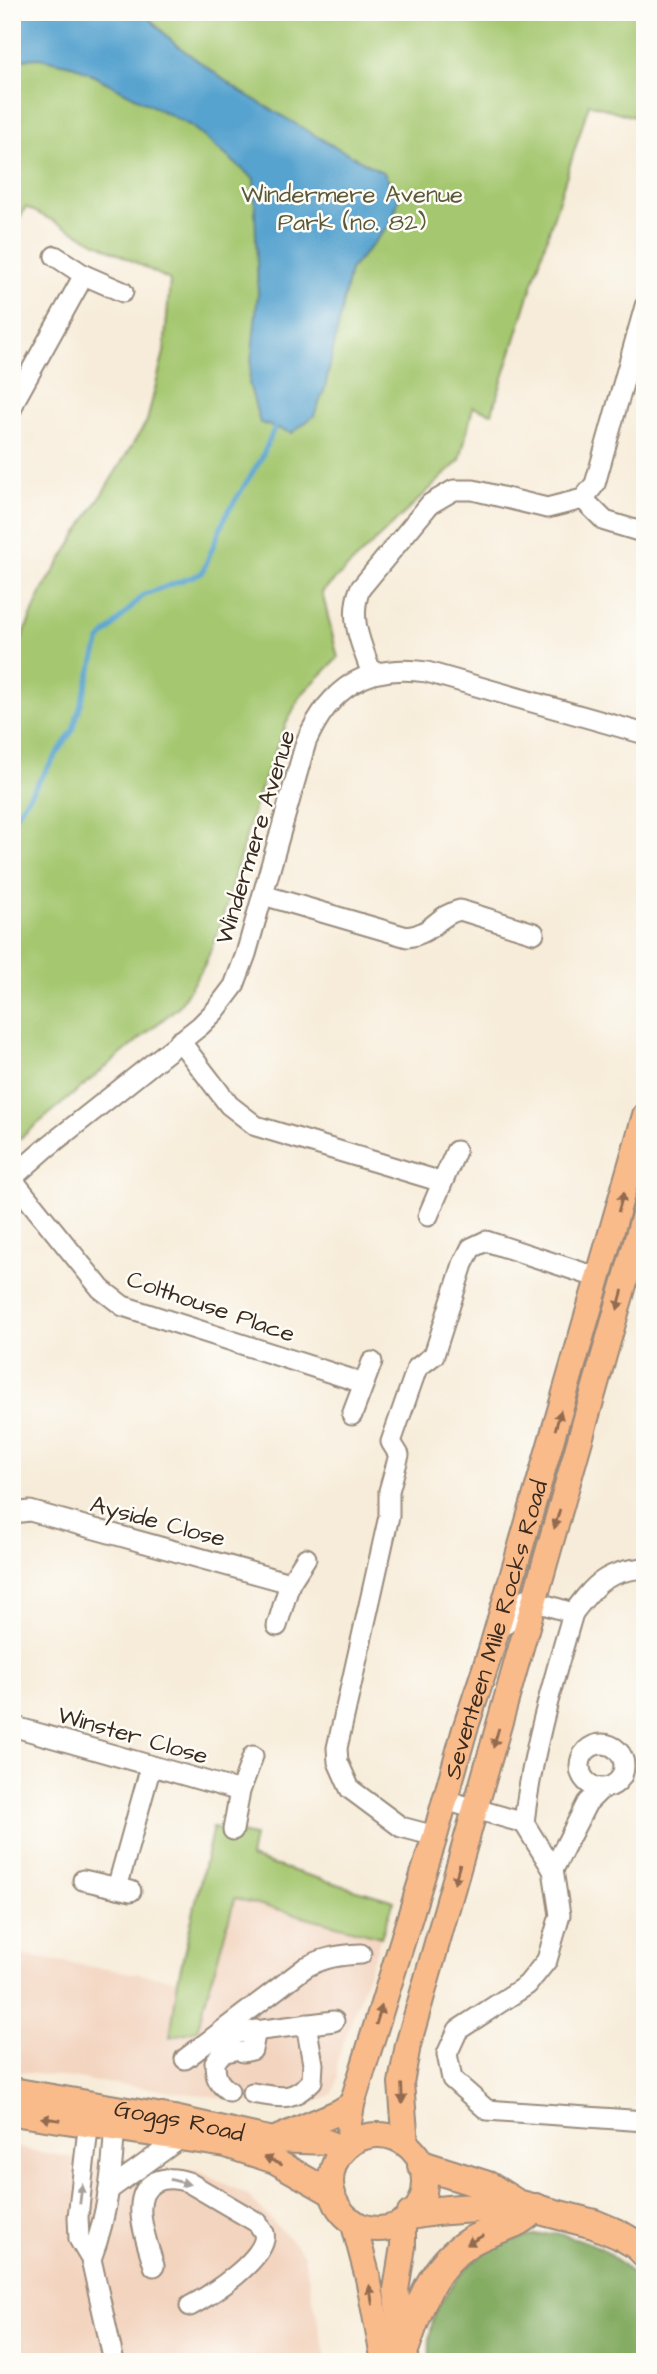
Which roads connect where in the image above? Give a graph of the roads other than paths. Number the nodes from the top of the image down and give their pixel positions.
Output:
1 (55, 256) dead end
2 (84, 275) junction
3 (123, 292) dead end
4 (645, 306) edge
5 (12, 408) edge
6 (583, 499) junction
7 (645, 533) edge
8 (372, 674) junction
9 (645, 734) edge
10 (263, 895) junction
11 (534, 933) dead end
12 (180, 1041) junction
13 (645, 1115) edge
14 (456, 1151) dead end
15 (12, 1178) edge
16 (442, 1182) junction
17 (645, 1211) edge
18 (428, 1216) dead end
19 (599, 1278) junction
20 (372, 1362) dead end
21 (363, 1383) junction
22 (352, 1415) dead end
23 (12, 1513) edge
24 (306, 1558) dead end
25 (645, 1568) edge
26 (290, 1583) junction
27 (534, 1602) junction
28 (573, 1613) junction
29 (276, 1626) dead end
30 (491, 1650) junction
31 (12, 1726) edge
32 (253, 1756) dead end
33 (151, 1766) junction
34 (583, 1778) junction
35 (601, 1789) junction
36 (240, 1791) junction
37 (445, 1800) junction
38 (587, 1803) junction
39 (476, 1808) junction
40 (524, 1823) junction
41 (233, 1830) dead end
42 (435, 1836) junction
43 (553, 1870) junction
44 (83, 1880) dead end
45 (360, 1954) dead end
46 (334, 2021) dead end
47 (306, 2024) junction
48 (256, 2030) junction
49 (217, 2035) junction
50 (185, 2059) dead end
51 (12, 2091) edge
52 (229, 2091) dead end
53 (252, 2093) dead end
54 (352, 2104) junction
55 (12, 2113) edge
56 (90, 2114) junction
57 (115, 2118) junction
58 (645, 2121) edge
59 (181, 2137) junction
60 (274, 2140) junction
61 (347, 2147) junction
62 (414, 2155) junction
63 (110, 2189) junction
64 (333, 2194) junction
65 (526, 2206) junction
66 (407, 2218) junction
67 (353, 2221) junction
68 (645, 2253) edge
69 (91, 2259) junction
70 (154, 2266) dead end
71 (190, 2306) dead end
72 (397, 2359) edge
73 (114, 2362) edge

1 - 2 street
2 - 3 street
2 - 5 street
4 - 6 street
6 - 7 street
6 - 8 street
8 - 9 street, Windermere Avenue
8 - 10 street, Windermere Avenue
10 - 11 street
10 - 12 street, Windermere Avenue
12 - 15 street, Windermere Avenue
12 - 16 street
19 -> 13 main road, Seventeen Mile Rocks Road
14 - 16 street
15 - 21 street, Colthouse Place
16 - 18 street
17 -> 27 main road, Seventeen Mile Rocks Road
30 -> 19 main road, Seventeen Mile Rocks Road
19 - 42 street
20 - 21 street
21 - 22 street
23 - 26 street, Ayside Close
24 - 26 street
25 - 28 street
26 - 29 street
27 - 28 street
27 - 30 street
27 -> 39 main road, Seventeen Mile Rocks Road
28 - 40 street
30 - 37 main road, Seventeen Mile Rocks Road
31 - 33 street, Winster Close
32 - 36 street
33 - 36 street, Winster Close
33 - 44 street
34 - 35 street
34 - 35 street
34 - 38 street
35 - 38 street
36 - 41 street
37 - 39 street
37 - 42 main road, Seventeen Mile Rocks Road
38 - 43 street
39 - 40 street
39 -> 62 main road, Seventeen Mile Rocks Road
40 - 43 street
54 -> 42 main road, Seventeen Mile Rocks Road
43 - 58 street
45 - 49 street
46 - 47 street
47 - 48 street
47 - 53 street
48 - 49 street
48 - 52 street
49 - 50 street
51 - 56 main road, Goggs Road
54 - 60 main road
54 - 61 main road, Seventeen Mile Rocks Road
56 -> 55 main road, Goggs Road
56 - 57 main road, Goggs Road
69 -> 56 street
57 - 59 main road, Goggs Road
57 - 60 main road, Goggs Road
57 - 63 street
59 - 63 street
64 -> 59 main road, Goggs Road
60 - 61 main road, Goggs Road
61 - 62 main road
61 - 64 main road
62 - 65 highway
62 - 66 main road
63 - 69 street
64 - 67 main road
65 - 66 highway
65 - 68 highway
65 -> 72 highway
66 - 67 main road
66 - 72 main road
72 -> 67 main road
69 - 73 street
70 -> 71 street

